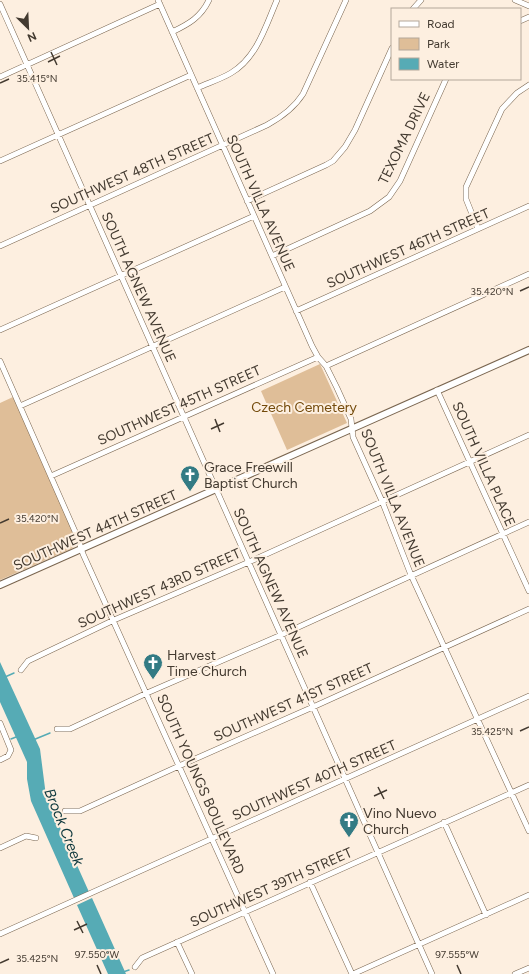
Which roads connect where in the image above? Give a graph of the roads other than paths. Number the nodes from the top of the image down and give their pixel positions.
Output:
1 (209, 0) edge
2 (277, 0) edge
3 (346, 0) edge
4 (421, 0) edge
5 (515, 0) edge
6 (159, 2) edge
7 (0, 4) edge
8 (529, 6) edge
9 (414, 8) edge
10 (172, 32) junction
11 (391, 50) edge
12 (27, 65) junction
13 (191, 75) junction
14 (0, 77) edge
15 (446, 80) edge
16 (529, 85) edge
17 (197, 88) junction
18 (59, 135) junction
19 (222, 146) junction
20 (0, 161) edge
21 (247, 201) junction
22 (90, 205) junction
23 (529, 206) edge
24 (254, 216) junction
25 (478, 229) junction
26 (0, 246) edge
27 (272, 256) junction
28 (529, 274) edge
29 (121, 276) junction
30 (285, 287) junction
31 (296, 311) junction
32 (0, 330) edge
33 (153, 346) junction
34 (529, 350) edge
35 (318, 357) junction
36 (0, 362) edge
37 (326, 366) junction
38 (437, 390) junction
39 (20, 406) junction
40 (184, 417) junction
41 (352, 428) junction
42 (529, 435) edge
43 (470, 461) junction
44 (50, 476) junction
45 (216, 489) junction
46 (382, 501) junction
47 (529, 522) edge
48 (502, 534) junction
49 (82, 549) junction
50 (249, 562) junction
51 (411, 575) junction
52 (0, 585) edge
53 (529, 591) edge
54 (529, 609) edge
55 (114, 620) junction
56 (281, 635) junction
57 (444, 648) junction
58 (21, 670) dead end
59 (147, 693) junction
60 (529, 696) edge
61 (314, 707) junction
62 (477, 720) junction
63 (0, 722) edge
64 (57, 729) dead end
65 (0, 760) edge
66 (179, 766) junction
67 (346, 780) junction
68 (529, 784) edge
69 (512, 792) junction
70 (65, 811) dead end
71 (444, 822) junction
72 (529, 831) edge
73 (36, 838) dead end
74 (212, 839) junction
75 (0, 848) edge
76 (378, 852) junction
77 (310, 882) junction
78 (529, 895) edge
79 (245, 911) junction
80 (486, 915) junction
81 (0, 934) edge
82 (177, 942) junction
83 (420, 945) junction
84 (135, 967) dead end
85 (529, 968) edge
86 (192, 974) edge
87 (273, 974) edge
88 (353, 974) edge
89 (432, 974) edge
90 (516, 974) edge

1 - 10 street
2 - 17 street
3 - 19 street, SOUTHWEST 48TH STREET
4 - 9 street
5 - 8 street
6 - 10 street, SOUTH VILLA AVENUE
6 - 12 street
7 - 12 street, SOUTH AGNEW AVENUE
10 - 13 street, SOUTH VILLA AVENUE
11 - 21 street
12 - 14 street
12 - 18 street, SOUTH AGNEW AVENUE
13 - 17 street, SOUTH VILLA AVENUE
13 - 18 street
15 - 27 street, TEXOMA DRIVE
16 - 25 street
17 - 19 street, SOUTH VILLA AVENUE
18 - 20 street
18 - 22 street, SOUTH AGNEW AVENUE
19 - 21 street, SOUTH VILLA AVENUE
19 - 22 street, SOUTHWEST 48TH STREET
21 - 24 street, SOUTH VILLA AVENUE
22 - 26 street, SOUTHWEST 48TH STREET
22 - 29 street, SOUTH AGNEW AVENUE
23 - 25 street, SOUTHWEST 46TH STREET
24 - 27 street, SOUTH VILLA AVENUE
24 - 29 street
25 - 31 street, SOUTHWEST 46TH STREET
27 - 30 street, SOUTH VILLA AVENUE
28 - 37 street
29 - 32 street
29 - 33 street, SOUTH AGNEW AVENUE
30 - 31 street, SOUTH VILLA AVENUE
30 - 33 street
31 - 35 street, SOUTH VILLA AVENUE
33 - 39 street
33 - 40 street, SOUTH AGNEW AVENUE
34 - 38 main road, SOUTHWEST 44TH STREET
35 - 37 street, SOUTH VILLA AVENUE
35 - 40 street, SOUTHWEST 45TH STREET
36 - 39 street, SOUTH YOUNGS BOULEVARD
37 - 41 street, SOUTH VILLA AVENUE
38 - 41 main road, SOUTHWEST 44TH STREET
38 - 43 street, SOUTH VILLA PLACE
39 - 44 street, SOUTH YOUNGS BOULEVARD
40 - 44 street, SOUTHWEST 45TH STREET
40 - 45 street, SOUTH AGNEW AVENUE
41 - 45 main road, SOUTHWEST 44TH STREET
41 - 46 street, SOUTH VILLA AVENUE
42 - 43 street, SOUTHWEST 43RD STREET
43 - 46 street, SOUTHWEST 43RD STREET
43 - 48 street, SOUTH VILLA PLACE
44 - 49 street, SOUTH YOUNGS BOULEVARD
45 - 49 main road, SOUTHWEST 44TH STREET
45 - 50 street, SOUTH AGNEW AVENUE
46 - 50 street, SOUTHWEST 43RD STREET
46 - 51 street, SOUTH VILLA AVENUE
47 - 48 street
48 - 51 street
48 - 53 street, SOUTH VILLA PLACE
49 - 52 main road, SOUTHWEST 44TH STREET
49 - 55 street, SOUTH YOUNGS BOULEVARD
50 - 55 street, SOUTHWEST 43RD STREET
50 - 56 street, SOUTH AGNEW AVENUE
51 - 56 street
51 - 57 street, SOUTH VILLA AVENUE
54 - 57 street, SOUTHWEST 41ST STREET
55 - 58 street, SOUTHWEST 43RD STREET
55 - 59 street, SOUTH YOUNGS BOULEVARD
56 - 59 street
56 - 61 street, SOUTH AGNEW AVENUE
57 - 61 street, SOUTHWEST 41ST STREET
57 - 62 street, SOUTH VILLA AVENUE
59 - 64 street
59 - 66 street, SOUTH YOUNGS BOULEVARD
60 - 62 street, SOUTHWEST 40TH STREET
61 - 66 street, SOUTHWEST 41ST STREET
61 - 67 street, SOUTH AGNEW AVENUE
62 - 67 street, SOUTHWEST 40TH STREET
62 - 69 street, SOUTH VILLA AVENUE
63 - 65 street
66 - 70 street, SOUTHWEST 41ST STREET
66 - 74 street, SOUTH YOUNGS BOULEVARD
67 - 74 street, SOUTHWEST 40TH STREET
67 - 76 street, SOUTH AGNEW AVENUE
68 - 69 street, SOUTHWEST 39TH STREET
69 - 71 street, SOUTHWEST 39TH STREET
69 - 72 street, SOUTH VILLA AVENUE
71 - 76 street, SOUTHWEST 39TH STREET
71 - 80 street
73 - 75 street
74 - 79 street, SOUTH YOUNGS BOULEVARD
74 - 81 street, SOUTHWEST 40TH STREET
76 - 77 street, SOUTHWEST 39TH STREET
76 - 83 street, SOUTH AGNEW AVENUE
77 - 79 street, SOUTHWEST 39TH STREET
77 - 88 street
78 - 80 street
79 - 82 street, SOUTHWEST 39TH STREET
79 - 87 street, SOUTH YOUNGS BOULEVARD
80 - 83 street
82 - 84 street, SOUTHWEST 39TH STREET
82 - 86 street
83 - 88 street
83 - 89 street, SOUTH AGNEW AVENUE
85 - 90 street

